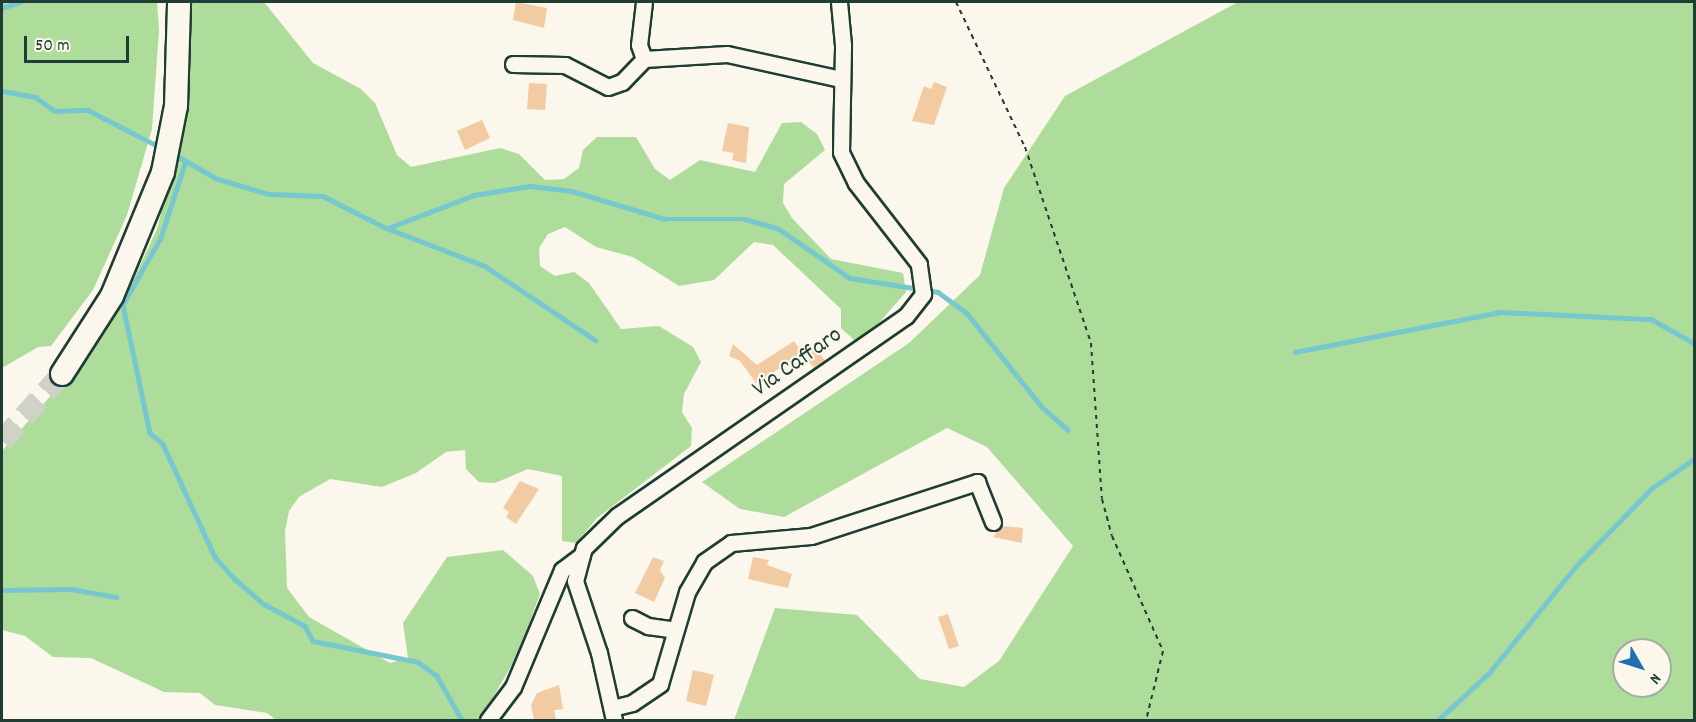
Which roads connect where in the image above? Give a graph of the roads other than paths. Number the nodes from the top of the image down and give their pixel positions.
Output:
1 (179, 2) edge
2 (644, 2) edge
3 (838, 2) edge
4 (644, 59) junction
5 (513, 64) dead end
6 (841, 79) junction
7 (62, 374) tunnel mouth
8 (993, 522) dead end
9 (582, 555) junction
10 (632, 618) dead end
11 (675, 630) junction
12 (613, 714) edge
13 (488, 720) edge

1 - 7 highway
2 - 4 street
3 - 6 street, Via Caffaro
4 - 5 street
4 - 6 street
6 - 9 street, Via Caffaro
8 - 11 street
9 - 12 street, Via Caffaro
9 - 13 street
10 - 11 street
11 - 12 street

